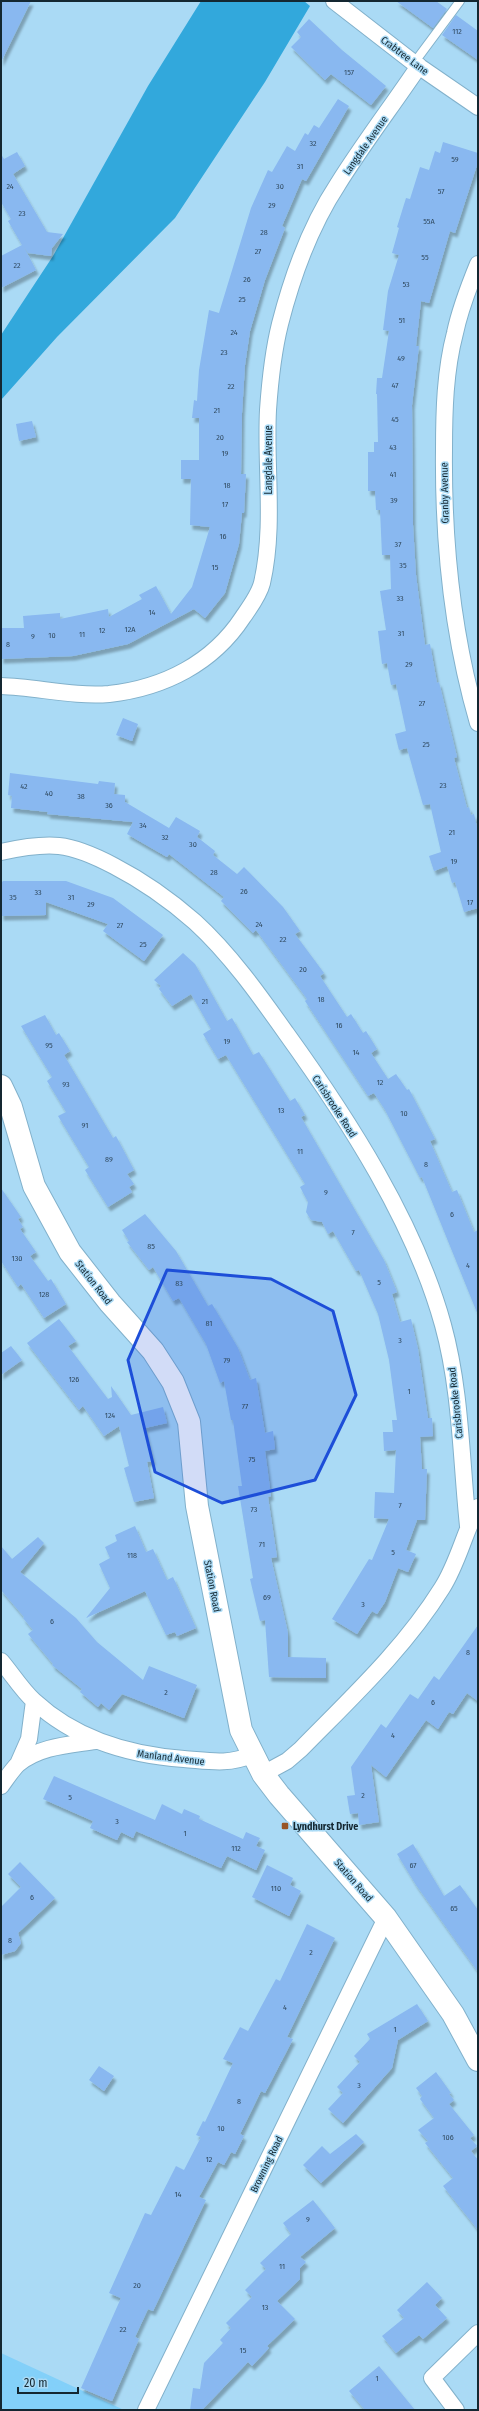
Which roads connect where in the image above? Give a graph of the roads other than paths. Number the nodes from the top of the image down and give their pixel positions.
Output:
1 (334, 1) edge
2 (460, 1) edge
3 (417, 65) junction
4 (478, 107) edge
5 (478, 264) edge
6 (1, 686) edge
7 (478, 723) edge
8 (1, 852) edge
9 (1, 1086) edge
10 (478, 1508) edge
11 (468, 1526) junction
12 (1, 1661) edge
13 (34, 1701) junction
14 (95, 1741) junction
15 (252, 1755) junction
16 (18, 1764) junction
17 (263, 1774) junction
18 (1, 1786) edge
19 (386, 1918) junction
20 (478, 2060) edge
21 (478, 2333) edge
22 (146, 2410) edge
23 (456, 2410) edge

1 - 3 street, Crabtree Lane
2 - 3 lane
3 - 4 street, Crabtree Lane
3 - 6 street, Langdale Avenue
5 - 7 street, Granby Avenue
8 - 11 street, Carisbrooke Road
9 - 15 main road, Station Road
10 - 11 street
11 - 17 street
12 - 13 street, Manland Avenue
13 - 14 street, Manland Avenue
13 - 16 street
14 - 15 street, Manland Avenue
14 - 16 street
15 - 17 main road, Station Road
16 - 18 street
17 - 19 main road, Station Road
19 - 20 main road, Station Road
19 - 22 street, Browning Road
21 - 23 street

